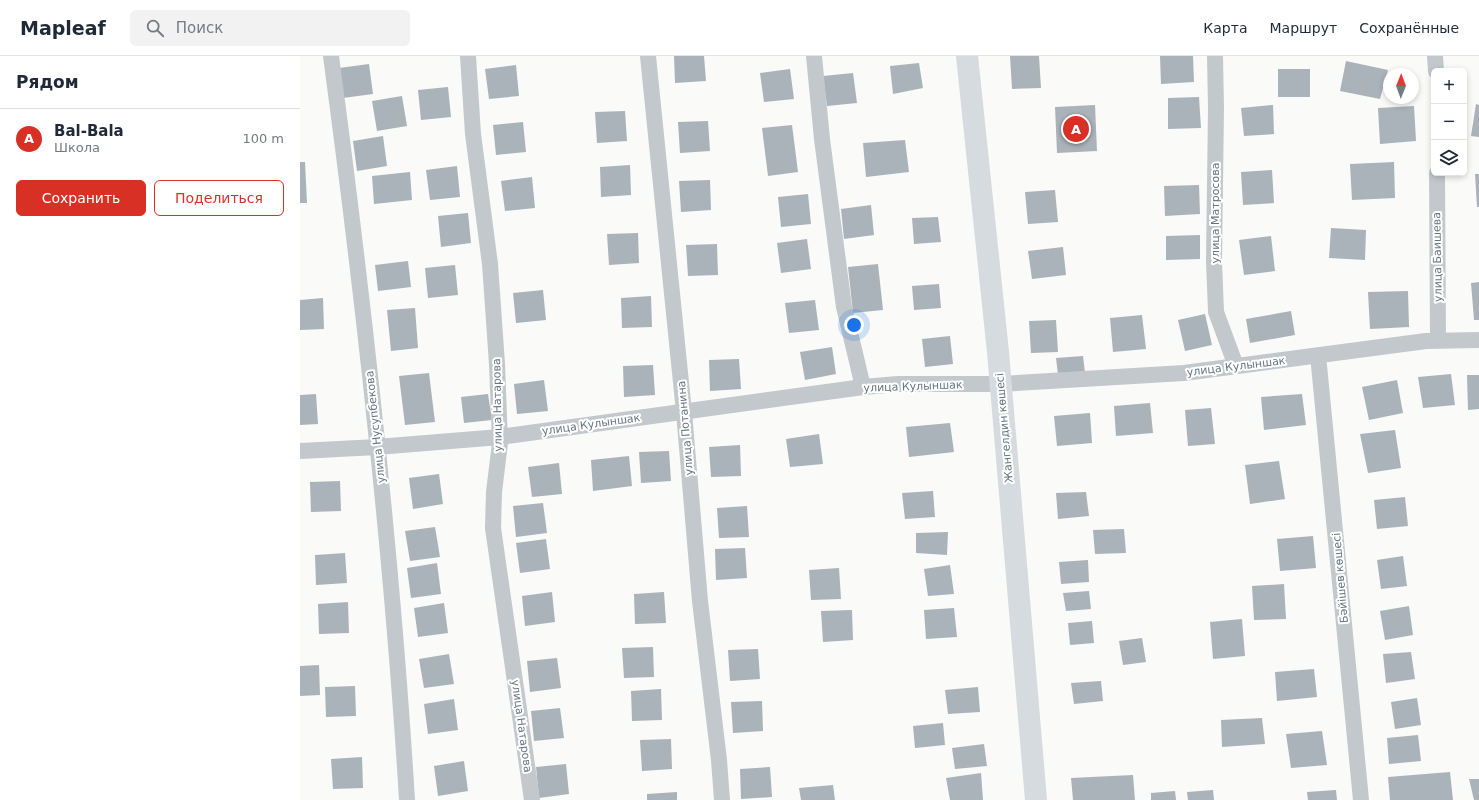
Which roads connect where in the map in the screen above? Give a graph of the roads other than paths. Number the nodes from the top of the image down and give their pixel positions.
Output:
1 (330, 56) edge
2 (468, 56) edge
3 (648, 56) edge
4 (814, 56) edge
5 (967, 56) edge
6 (1215, 56) edge
7 (1435, 56) edge
8 (1436, 68) edge
9 (1437, 176) edge
10 (1479, 340) edge
11 (1438, 341) junction
12 (1318, 355) junction
13 (1236, 366) junction
14 (1000, 384) junction
15 (863, 387) junction
16 (684, 412) junction
17 (500, 436) junction
18 (377, 447) junction
19 (300, 451) edge
20 (407, 800) edge
21 (532, 800) edge
22 (722, 800) edge
23 (1036, 800) edge
24 (1361, 800) edge

1 - 18 street, улица Нусупбекова
2 - 17 street, улица Натарова
3 - 16 street, улица Потанина
4 - 15 street
5 - 14 main road, Жангелдин көшесі
6 - 13 street, улица Матросова
7 - 8 street
9 - 11 street, улица Баишева
10 - 11 street, улица Кулыншак
11 - 12 street, улица Кулыншак
12 - 13 street, улица Кулыншак
12 - 24 street, Бәйішев көшесі
13 - 14 street, улица Кулыншак
14 - 15 street, улица Кулыншак
14 - 23 main road, Жангелдин көшесі
15 - 16 street, улица Кулыншак
16 - 17 street, улица Кулыншак
16 - 22 street, улица Потанина
17 - 18 street, улица Кулыншак
17 - 21 street, улица Натарова
18 - 19 street, улица Кулыншак
18 - 20 street, улица Нусупбекова

